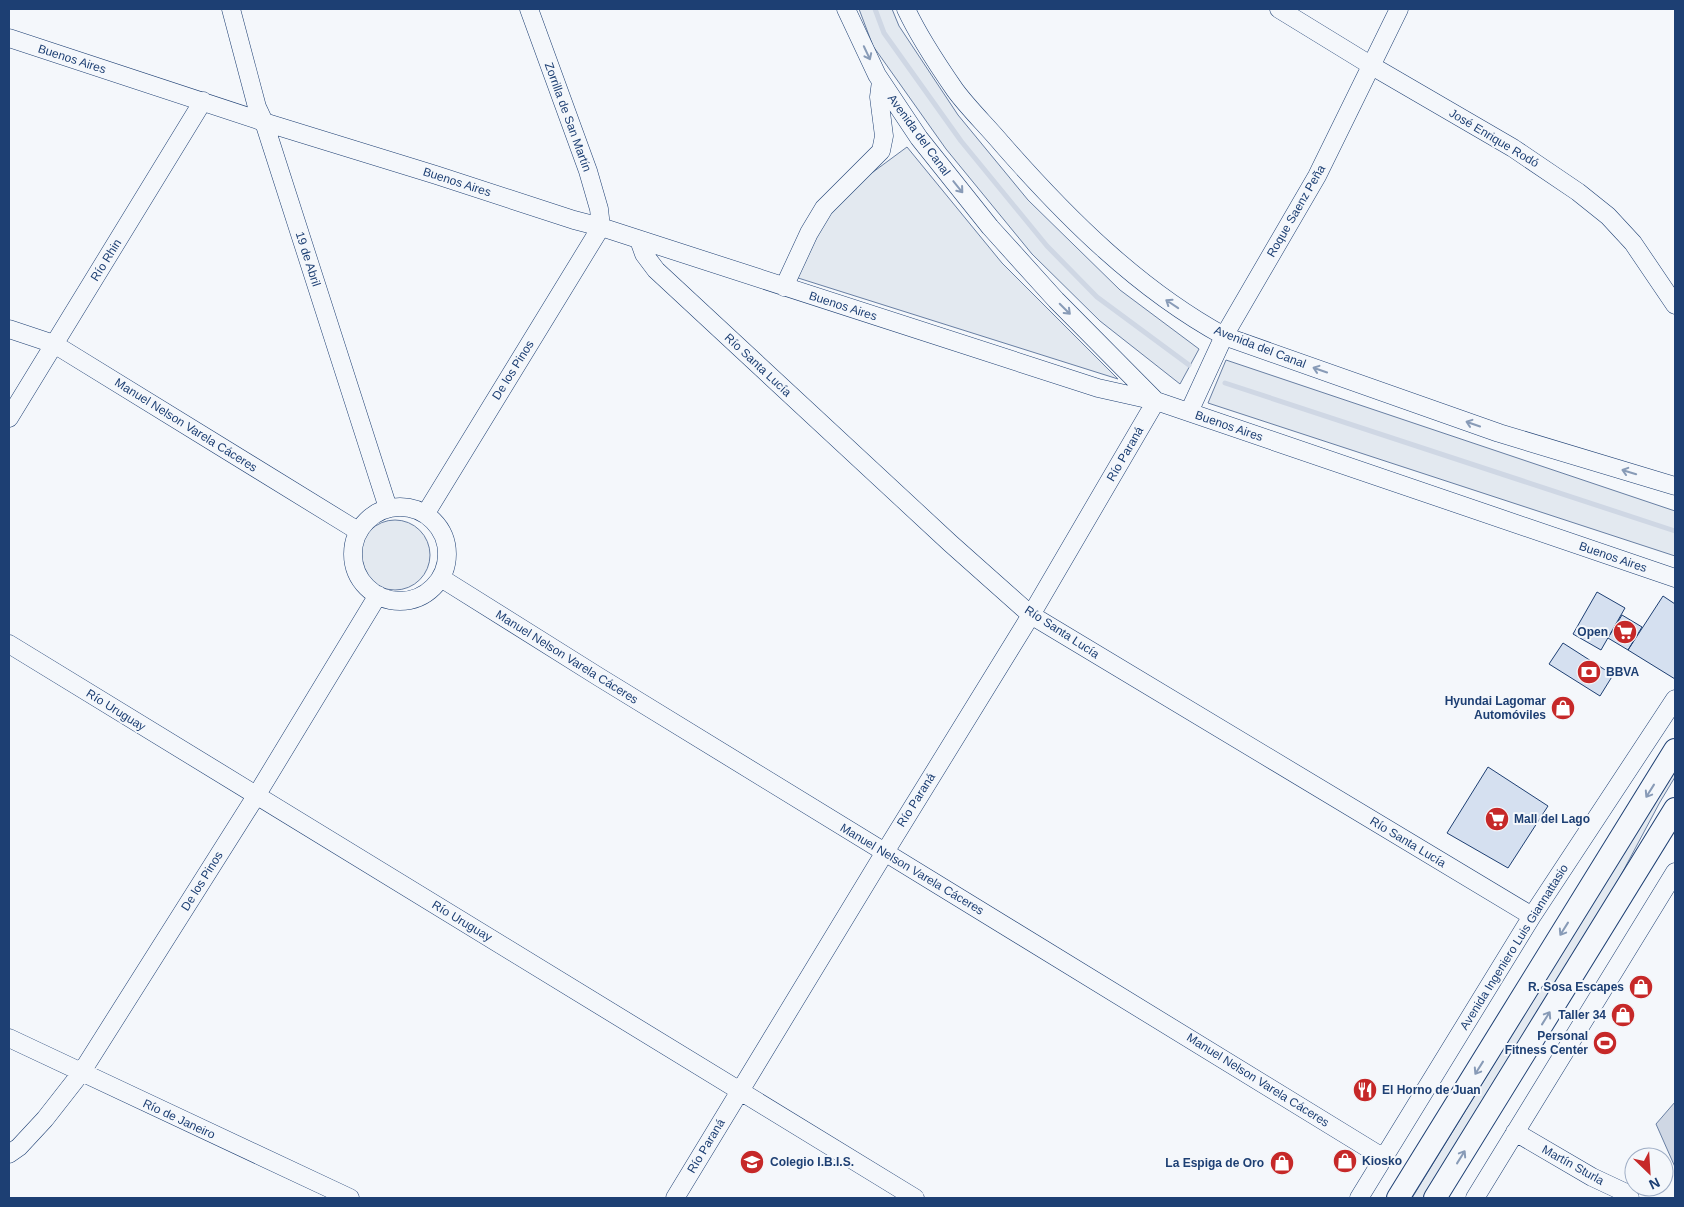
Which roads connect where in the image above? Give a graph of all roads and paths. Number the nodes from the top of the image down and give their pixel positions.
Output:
1 (232, 9) edge
2 (529, 9) edge
3 (846, 9) edge
4 (906, 9) edge
5 (1279, 9) edge
6 (1399, 9) edge
7 (9, 38) edge
8 (1372, 66) junction
9 (881, 82) junction
10 (203, 101) junction
11 (264, 122) junction
12 (601, 227) junction
13 (639, 240) junction
14 (784, 287) junction
15 (1675, 305) edge
16 (9, 329) edge
17 (1224, 336) junction
18 (54, 344) junction
19 (1156, 401) junction
20 (1189, 412) junction
21 (9, 418) edge
22 (1675, 486) edge
23 (388, 508) junction
24 (426, 513) junction
25 (358, 531) junction
26 (441, 578) junction
27 (1675, 578) edge
28 (378, 595) junction
29 (1031, 615) junction
30 (9, 644) edge
31 (1674, 707) edge
32 (1675, 750) edge
33 (256, 796) junction
34 (1675, 809) edge
35 (885, 852) junction
36 (1675, 872) edge
37 (1532, 916) junction
38 (9, 1038) edge
39 (81, 1073) junction
40 (740, 1091) junction
41 (1515, 1132) junction
42 (9, 1154) edge
43 (1384, 1158) junction
44 (350, 1198) edge
45 (675, 1198) edge
46 (915, 1198) edge
47 (1359, 1198) edge
48 (1398, 1198) edge
49 (1435, 1198) edge
50 (1475, 1198) edge
51 (1630, 1198) edge

1 - 11 street, 19 de Abril
2 - 12 street, Zorrilla de San Martín
3 -> 9 street, Avenida del Canal
17 -> 4 street, Avenida del Canal
5 - 8 street, José Enrique Rodó
6 - 8 street, Roque Saenz Peña
7 - 10 street, Buenos Aires
8 - 15 street, José Enrique Rodó
8 - 17 street, Roque Saenz Peña
9 - 14 street
9 -> 19 street, Avenida del Canal
10 - 11 street, Buenos Aires
10 - 18 street, Río Rhin
11 - 12 street, Buenos Aires
11 - 23 street, 19 de Abril
12 - 13 street, Buenos Aires
12 - 24 street, De los Pinos
13 - 14 street, Buenos Aires
13 - 29 street, Río Santa Lucía
14 - 19 street, Buenos Aires
16 - 18 street, Manuel Nelson Varela Cáceres
17 - 20 street, Roque Saenz Peña
22 -> 17 street, Avenida del Canal
18 - 21 street, Río Rhin
18 - 25 street, Manuel Nelson Varela Cáceres
19 - 20 street, Buenos Aires
19 - 29 street, Río Paraná
20 - 27 street, Buenos Aires
23 - 24 street
23 - 25 street
24 - 26 street
25 - 28 street
26 - 28 street
26 - 35 street, Manuel Nelson Varela Cáceres
28 - 33 street, De los Pinos
29 - 35 street, Río Paraná
29 - 37 street, Río Santa Lucía
30 - 33 street, Río Uruguay
31 - 37 street, Avenida Ingeniero Luis Giannattasio
32 -> 48 main road
33 - 39 street, De los Pinos
33 - 40 street, Río Uruguay
49 -> 34 main road
35 - 40 street, Río Paraná
35 - 43 street, Manuel Nelson Varela Cáceres
36 - 41 street
37 - 43 street, Avenida Ingeniero Luis Giannattasio
38 - 39 street, Río de Janeiro
39 - 42 street, De los Pinos
39 - 44 street, Río de Janeiro
40 - 45 street, Río Paraná
40 - 46 street, Río Uruguay
41 - 50 street
41 - 51 street, Martín Sturla
43 - 47 street, Avenida Ingeniero Luis Giannattasio

